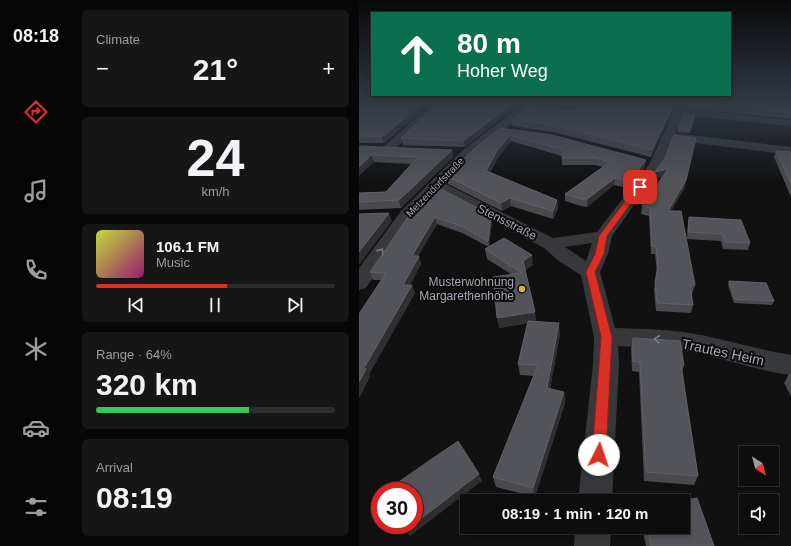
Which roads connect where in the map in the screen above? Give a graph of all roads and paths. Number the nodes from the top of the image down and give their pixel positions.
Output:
1 (410, 129) edge
2 (496, 129) edge
3 (500, 129) edge
4 (671, 129) edge
5 (518, 132) edge
6 (668, 136) junction
7 (372, 148) edge
8 (388, 149) junction
9 (402, 150) edge
10 (791, 151) edge
11 (453, 152) edge
12 (468, 153) junction
13 (642, 160) edge
14 (656, 164) junction
15 (437, 185) junction
16 (422, 200) junction
17 (464, 200) junction
18 (407, 214) junction
19 (387, 215) edge
20 (603, 236) junction
21 (550, 244) junction
22 (590, 272) junction
23 (359, 283) edge
24 (606, 337) junction
25 (791, 365) edge
26 (596, 494) edge
27 (593, 534) edge
28 (592, 546) edge

1 - 8 street
2 - 12 street, Metzendorfstraße
3 - 5 street
4 - 6 street
6 - 10 street
6 - 14 street
7 - 8 street
8 - 9 street
11 - 12 street
12 - 15 street, Metzendorfstraße
13 - 14 street
14 - 20 street
15 - 16 street, Metzendorfstraße
15 - 17 street, Stensstraße
16 - 17 street, Stensstraße
16 - 18 street, Metzendorfstraße
17 - 21 street, Stensstraße
18 - 19 street
23 -> 18 street, Metzendorfstraße
20 - 21 street, Stensstraße
20 - 22 street
21 - 22 street, Stensstraße
22 - 24 street
25 -> 24 street, Trautes Heim
24 - 26 street
27 - 28 street

